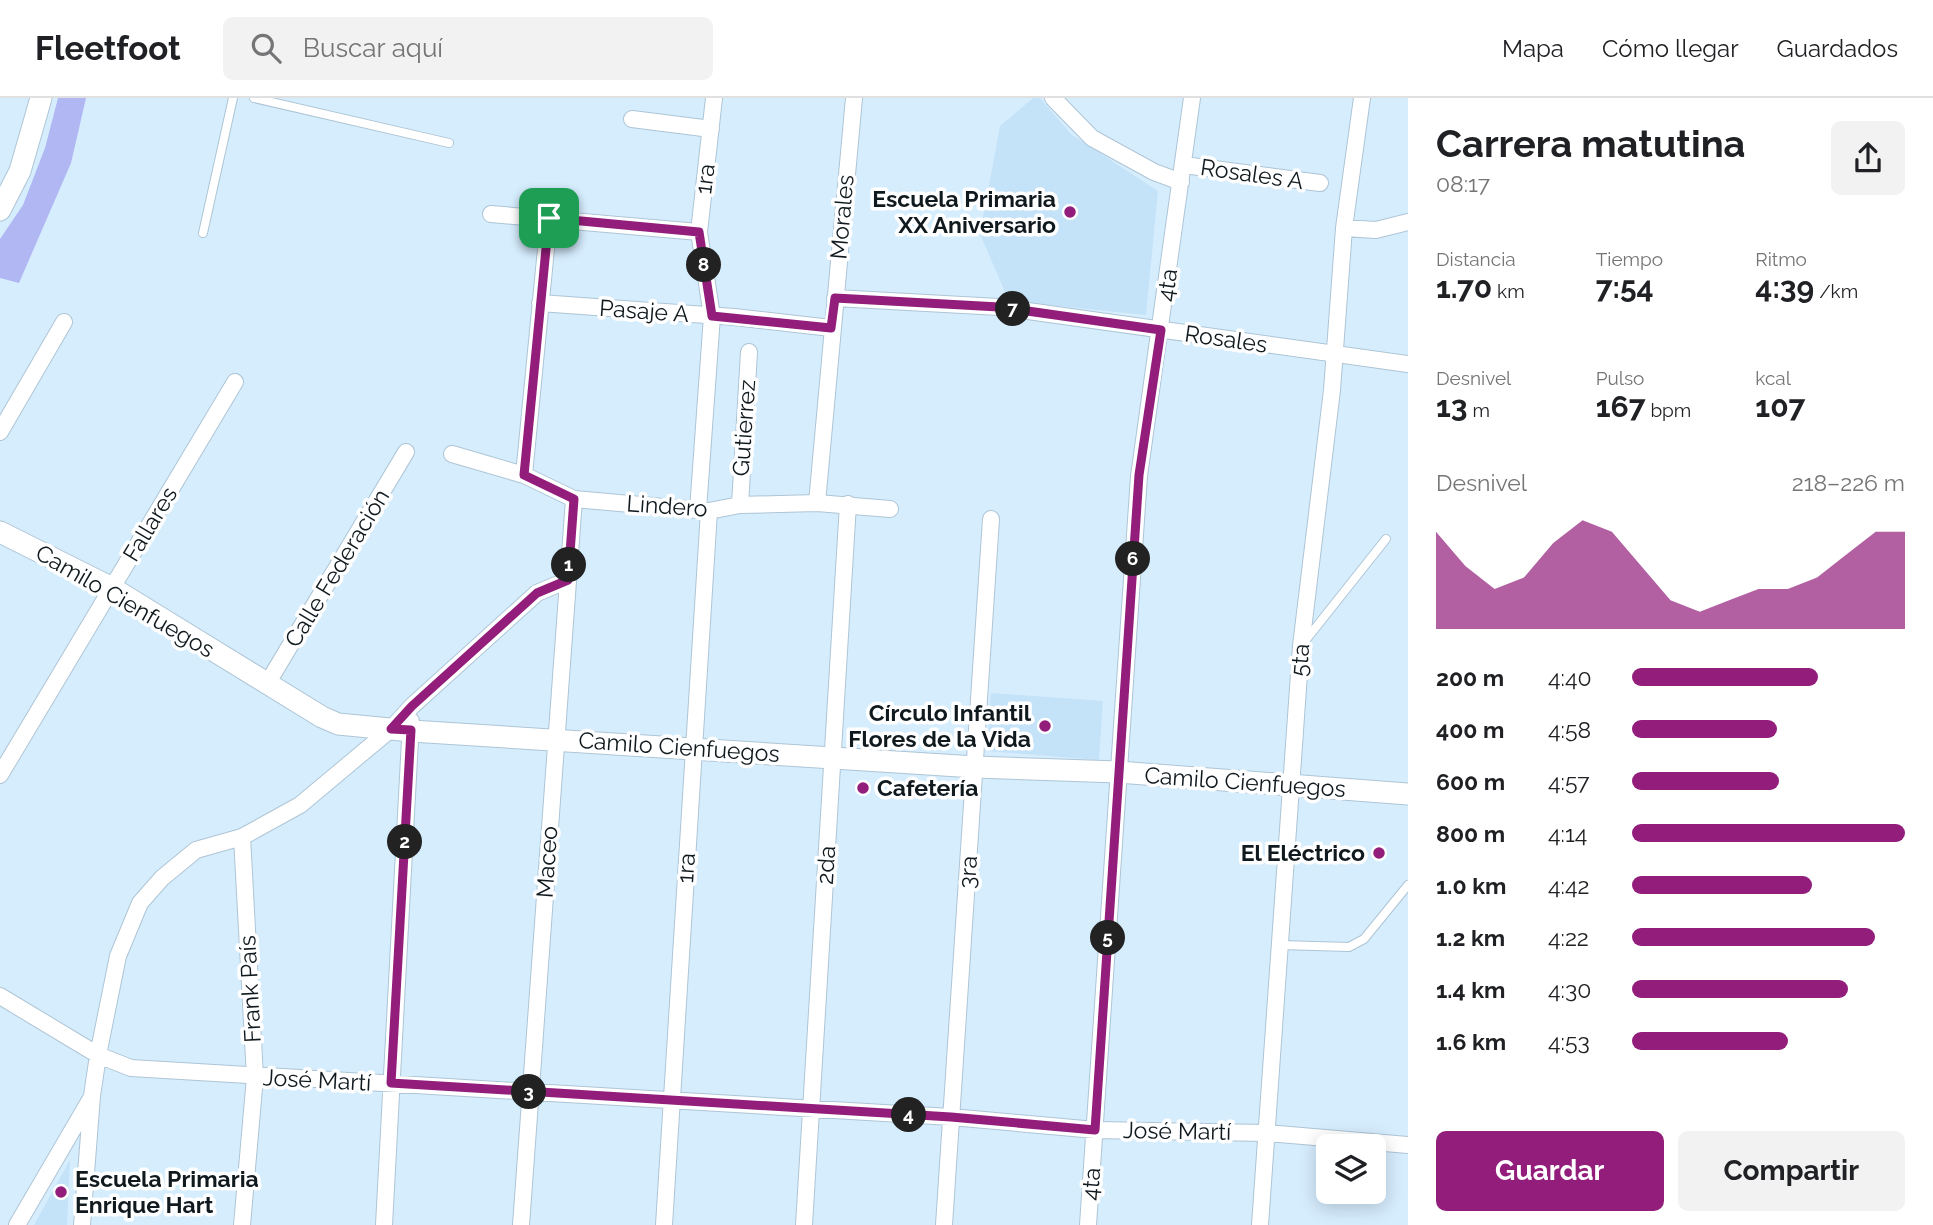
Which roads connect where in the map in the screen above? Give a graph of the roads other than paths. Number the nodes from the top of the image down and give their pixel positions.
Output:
1 (41, 98) edge
2 (233, 98) edge
3 (254, 98) edge
4 (714, 98) edge
5 (854, 98) edge
6 (1053, 98) edge
7 (1192, 98) edge
8 (1362, 98) edge
9 (632, 119) dead end
10 (711, 129) junction
11 (449, 143) dead end
12 (1184, 165) junction
13 (1181, 182) junction
14 (1320, 183) dead end
15 (0, 210) edge
16 (491, 214) dead end
17 (549, 218) junction
18 (1408, 222) edge
19 (1344, 228) junction
20 (699, 232) junction
21 (203, 233) dead end
22 (835, 298) junction
23 (540, 303) junction
24 (712, 316) junction
25 (64, 322) dead end
26 (831, 328) junction
27 (1161, 330) junction
28 (749, 352) dead end
29 (1335, 355) junction
30 (1408, 364) edge
31 (235, 382) dead end
32 (0, 432) edge
33 (406, 452) dead end
34 (452, 454) dead end
35 (524, 475) junction
36 (574, 499) junction
37 (817, 503) junction
38 (848, 504) junction
39 (740, 505) junction
40 (890, 509) dead end
41 (703, 511) junction
42 (991, 519) dead end
43 (0, 531) edge
44 (1386, 539) dead end
45 (568, 580) junction
46 (112, 588) junction
47 (1301, 646) junction
48 (267, 684) junction
49 (401, 730) junction
50 (556, 740) junction
51 (694, 747) junction
52 (833, 757) junction
53 (975, 766) junction
54 (1118, 772) junction
55 (0, 775) edge
56 (1291, 785) junction
57 (1408, 794) edge
58 (242, 837) junction
59 (1408, 885) edge
60 (1280, 945) junction
61 (1, 998) edge
62 (98, 1055) junction
63 (255, 1077) junction
64 (391, 1083) junction
65 (530, 1093) junction
66 (92, 1096) junction
67 (672, 1100) junction
68 (811, 1108) junction
69 (951, 1117) junction
70 (1095, 1130) junction
71 (1266, 1133) junction
72 (1408, 1145) edge
73 (18, 1225) edge
74 (82, 1225) edge
75 (242, 1225) edge
76 (384, 1225) edge
77 (521, 1225) edge
78 (664, 1225) edge
79 (804, 1225) edge
80 (944, 1225) edge
81 (1088, 1225) edge
82 (1260, 1225) edge

1 - 15 street
2 - 21 lane
3 - 11 lane
4 - 10 street, 1ra
5 - 22 street, Morales
6 - 13 street, Rosales A
7 - 12 street, 4ta
8 - 19 street, 5ta
9 - 10 street
10 - 20 street, 1ra
12 - 13 street, 4ta
12 - 14 street, Rosales A
13 - 27 street, 4ta
16 - 17 street
17 - 20 street
17 - 23 street
18 - 19 street
19 - 29 street, 5ta
20 - 24 street, 1ra
22 - 26 street, Morales
22 - 27 street, Rosales
23 - 24 street, Pasaje A
23 - 35 street
24 - 26 street, Pasaje A
24 - 41 street, 1ra
25 - 32 street
26 - 37 street, Morales
27 - 29 street, Rosales
27 - 54 street, 4ta
28 - 39 street, Gutierrez
29 - 30 street, Rosales
29 - 47 street, 5ta
31 - 46 street, Fallares
33 - 48 street, Calle Federación
34 - 35 street, Lindero
35 - 36 street, Lindero
36 - 41 street, Lindero
36 - 45 street, Maceo
37 - 38 street, Lindero
37 - 39 street, Lindero
38 - 40 street, Lindero
38 - 52 street, 2da
39 - 41 street, Lindero
41 - 51 street, 1ra
42 - 53 street, 3ra
43 - 46 street, Camilo Cienfuegos
44 - 47 lane
45 - 49 street
45 - 50 street, Maceo
46 - 48 street, Camilo Cienfuegos
46 - 55 street, Fallares
47 - 56 street, 5ta
48 - 49 street, Camilo Cienfuegos
49 - 50 street, Camilo Cienfuegos
49 - 58 street
49 - 64 street
50 - 51 street, Camilo Cienfuegos
50 - 65 street, Maceo
51 - 52 street, Camilo Cienfuegos
51 - 67 street, 1ra
52 - 53 street, Camilo Cienfuegos
52 - 68 street, 2da
53 - 54 street, Camilo Cienfuegos
53 - 69 street, 3ra
54 - 56 street, Camilo Cienfuegos
54 - 70 street, 4ta
56 - 57 street, Camilo Cienfuegos
56 - 60 street, 5ta
58 - 62 street
58 - 63 street, Frank País
59 - 60 lane
60 - 71 street, 5ta
61 - 62 street, José Martí
62 - 63 street, José Martí
62 - 66 street
63 - 64 street, José Martí
63 - 75 street, Frank País
64 - 65 street, José Martí
64 - 76 street
65 - 67 street, José Martí
65 - 77 street, Maceo
66 - 73 street
66 - 74 street
67 - 68 street, José Martí
67 - 78 street, 1ra
68 - 69 street, José Martí
68 - 79 street, 2da
69 - 70 street, José Martí
69 - 80 street, 3ra
70 - 71 street, José Martí
70 - 81 street, 4ta
71 - 72 street, José Martí
71 - 82 street, 5ta

